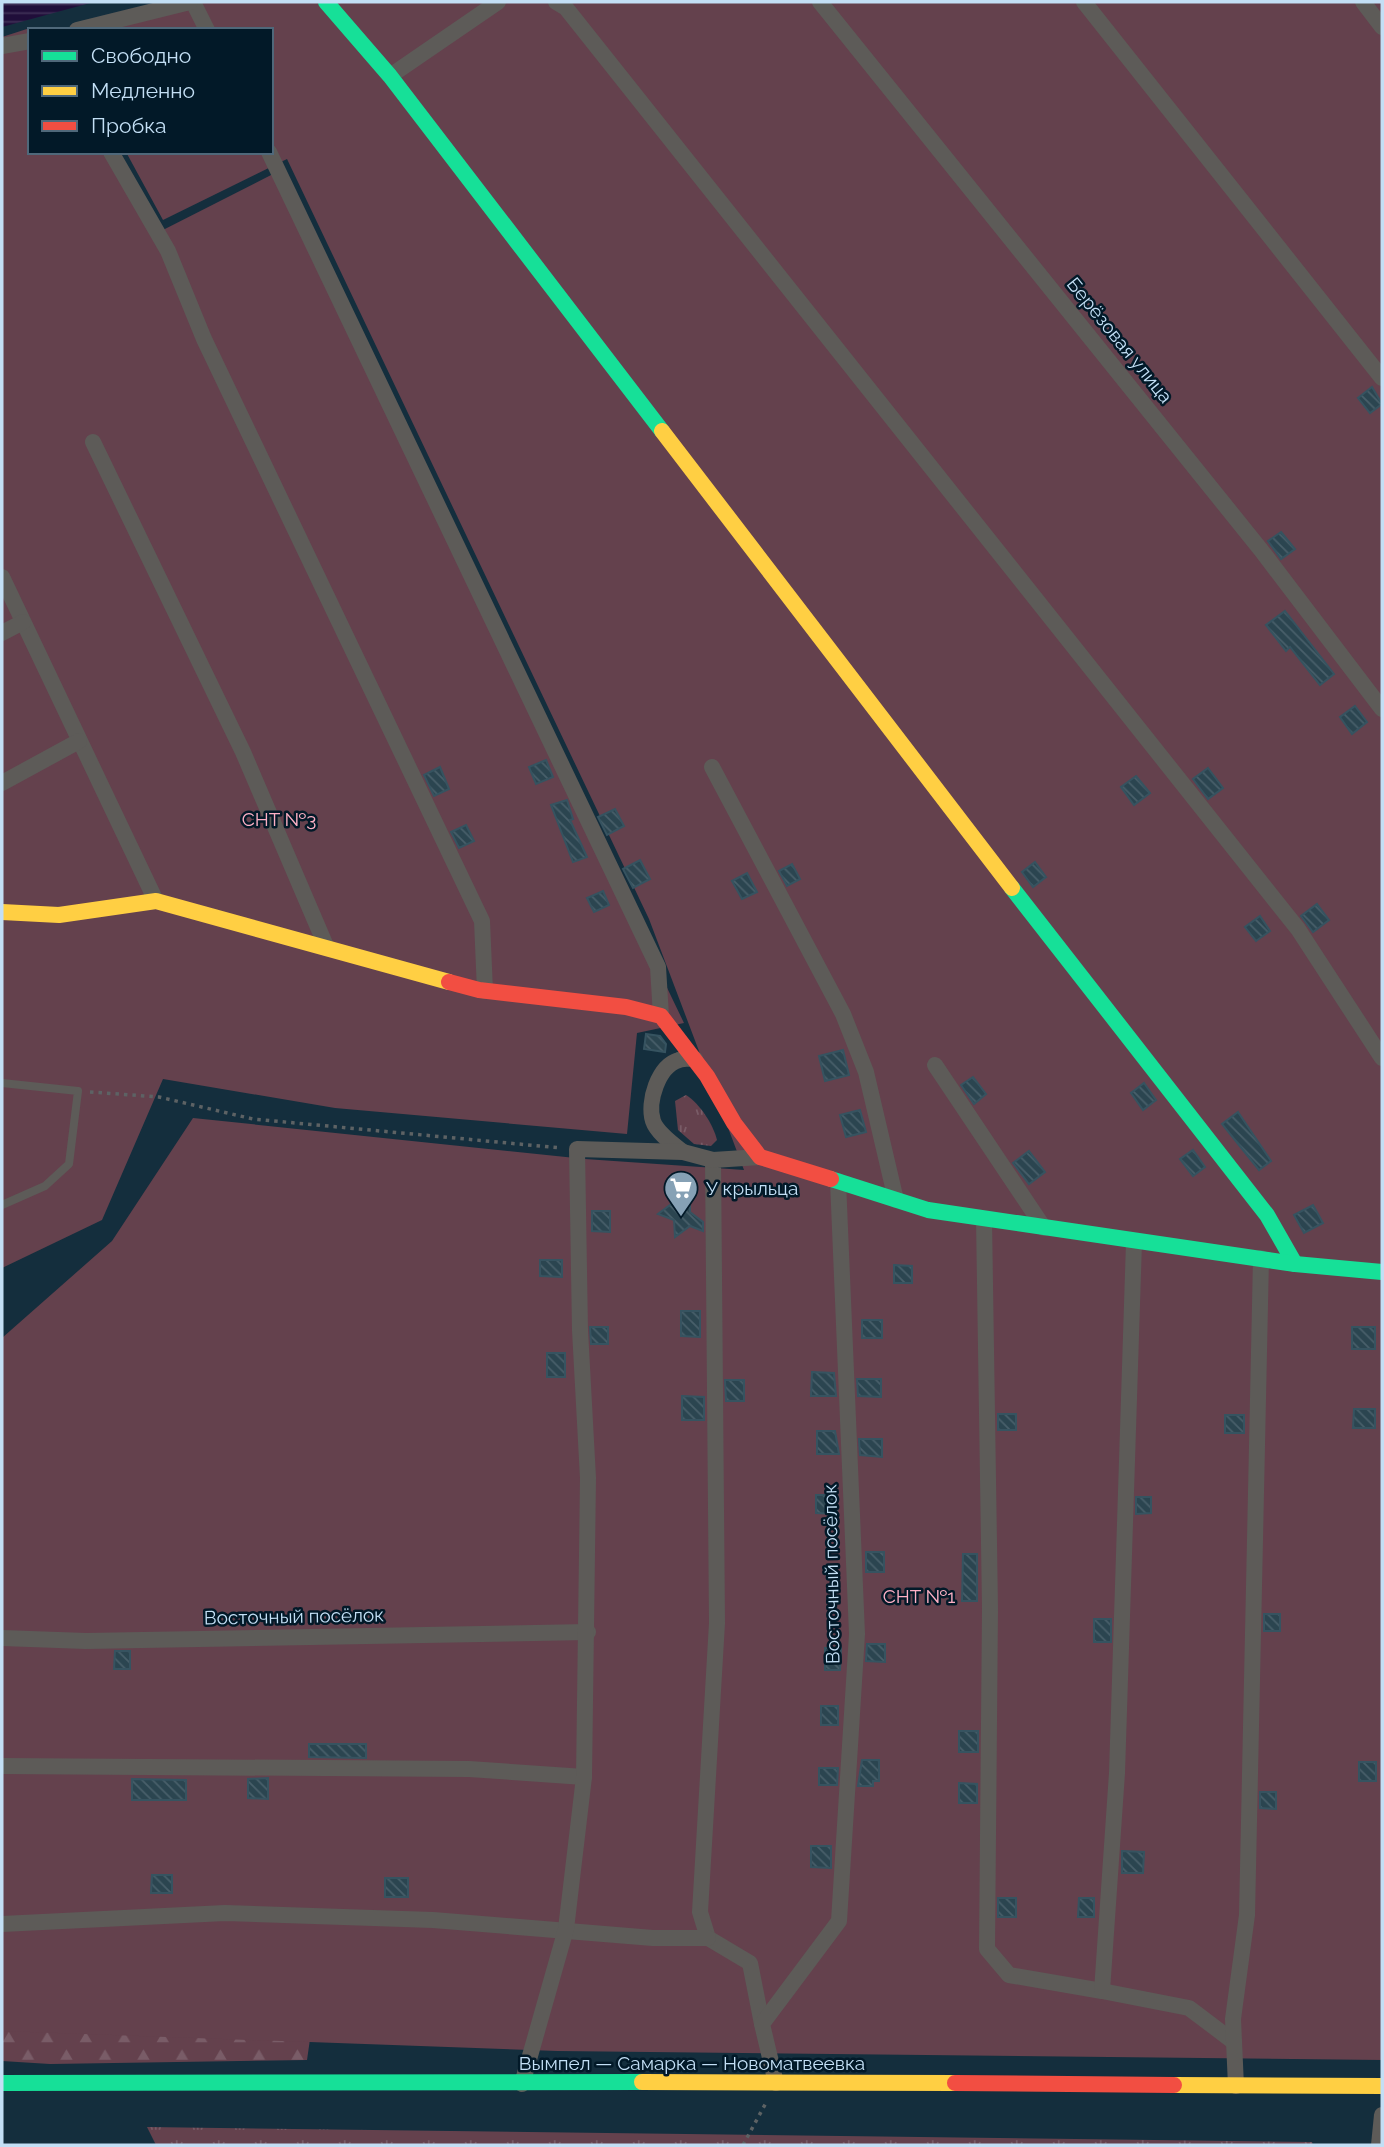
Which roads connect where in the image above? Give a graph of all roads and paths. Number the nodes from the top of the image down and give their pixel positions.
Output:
1 (191, 2) edge
2 (326, 2) edge
3 (498, 2) edge
4 (556, 2) edge
5 (820, 2) edge
6 (1084, 2) edge
7 (1363, 2) edge
8 (1382, 27) edge
9 (85, 28) edge
10 (206, 28) edge
11 (28, 40) edge
12 (2, 46) edge
13 (390, 76) junction
14 (112, 154) edge
15 (270, 154) edge
16 (1382, 378) edge
17 (93, 442) dead end
18 (2, 577) edge
19 (23, 622) junction
20 (2, 633) edge
21 (1382, 709) edge
22 (79, 741) junction
23 (712, 767) dead end
24 (2, 782) edge
25 (156, 901) junction
26 (2, 912) edge
27 (326, 947) junction
28 (485, 991) junction
29 (661, 1016) junction
30 (1382, 1058) edge
31 (695, 1059) junction
32 (934, 1065) dead end
33 (2, 1083) edge
34 (78, 1091) junction
35 (578, 1149) junction
36 (683, 1152) junction
37 (760, 1157) junction
38 (713, 1160) junction
39 (838, 1181) junction
40 (896, 1200) junction
41 (2, 1205) edge
42 (984, 1219) junction
43 (1044, 1228) junction
44 (1134, 1242) junction
45 (1261, 1258) junction
46 (1295, 1264) junction
47 (1382, 1272) edge
48 (587, 1632) junction
49 (2, 1638) edge
50 (2, 1766) edge
51 (584, 1777) junction
52 (2, 1924) edge
53 (566, 1929) junction
54 (708, 1938) junction
55 (1102, 1991) junction
56 (762, 2024) junction
57 (1234, 2042) junction
58 (2, 2083) edge
59 (776, 2083) junction
60 (522, 2084) junction
61 (1236, 2086) junction
62 (1382, 2086) edge
63 (1382, 2115) edge
64 (743, 2145) edge
65 (1379, 2145) edge

1 - 9 street
1 - 10 street
2 - 13 street
3 - 13 street
4 - 30 street
5 - 21 street, Берёзовая улица
6 - 16 street
7 - 8 street
11 - 12 street
13 - 46 street
14 - 28 street
15 - 29 street
17 - 27 street
18 - 19 street
19 - 20 street
19 - 22 street
22 - 24 street
22 - 25 street
23 - 40 street
25 - 26 street
25 - 27 street
27 - 28 street
28 - 29 street
29 - 31 street
31 - 36 street
31 - 37 street
32 - 43 street
33 - 34 lane
34 - 35 path
34 - 41 lane
35 - 36 street
35 - 48 street
36 - 38 street
37 - 38 street
37 - 39 street
38 - 54 street
39 - 40 street
39 - 56 street, Восточный посёлок
40 - 42 street
42 - 43 street
42 - 55 street
43 - 44 street
44 - 45 street
44 - 55 street
45 - 46 street
45 - 57 street
46 - 47 street
48 - 49 street, Восточный посёлок
48 - 51 street
50 - 51 street
51 - 53 street
52 - 53 street
53 - 54 street
53 - 60 street
54 - 56 street
55 - 57 street
56 - 59 street
57 - 61 street
58 - 60 street, Вымпел — Самарка — Новоматвеевка
59 - 60 street, Вымпел — Самарка — Новоматвеевка
59 - 61 street, Вымпел — Самарка — Новоматвеевка
59 - 64 path
61 - 62 street, Вымпел — Самарка — Новоматвеевка
63 - 65 street

